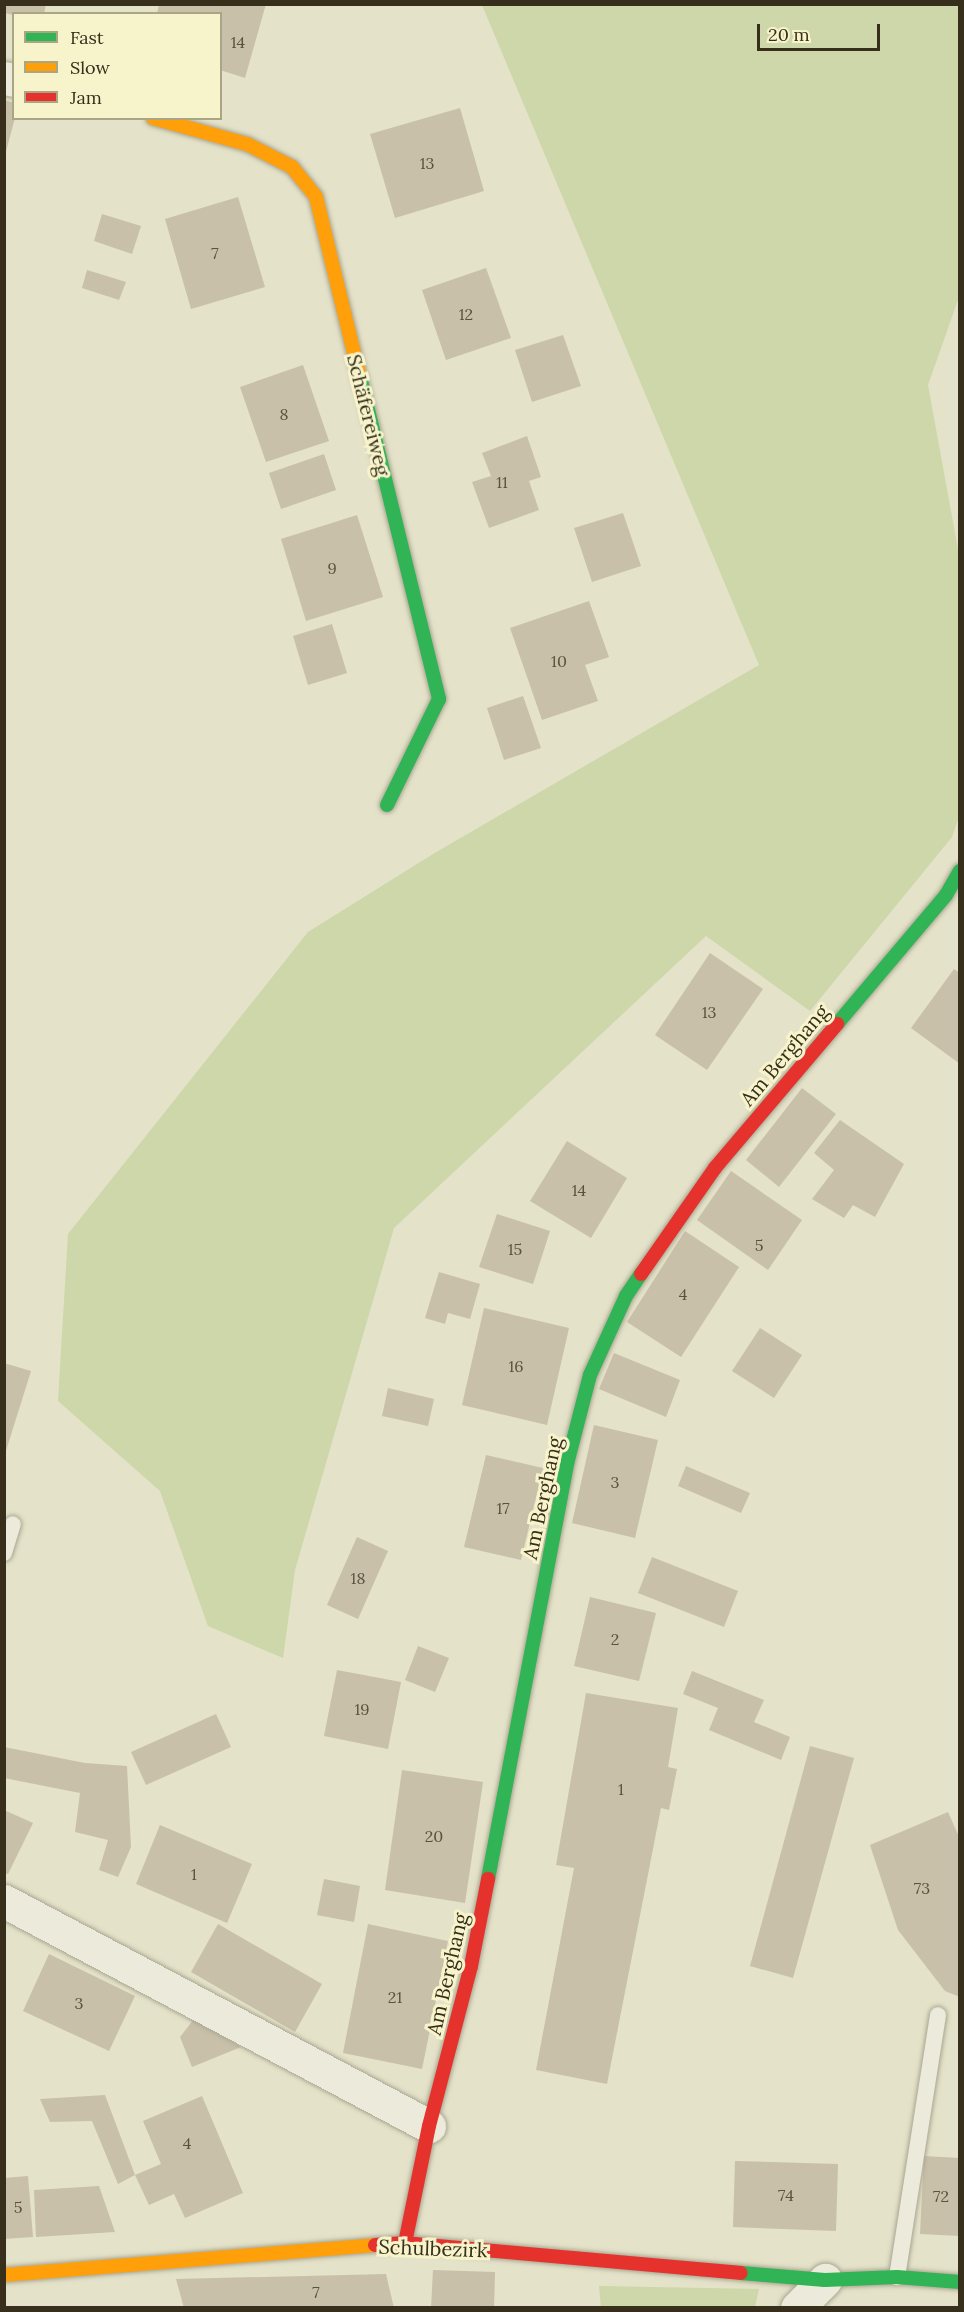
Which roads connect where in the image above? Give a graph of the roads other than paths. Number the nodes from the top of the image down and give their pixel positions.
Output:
1 (160, 120) edge
2 (387, 805) dead end
3 (960, 871) edge
4 (13, 1524) dead end
5 (4, 1553) edge
6 (4, 1901) edge
7 (938, 2015) dead end
8 (429, 2126) junction
9 (405, 2243) junction
10 (4, 2275) edge
11 (897, 2277) junction
12 (825, 2280) junction
13 (960, 2282) edge
14 (797, 2307) edge

1 - 2 street, Schäfereiweg
3 - 8 street, Am Berghang
4 - 5 lane
6 - 8 street
7 - 11 lane
8 - 9 street, Am Berghang
9 - 10 street, Schulbezirk
9 - 12 street, Schulbezirk
11 - 12 street, Schulbezirk
11 - 13 street, Schulbezirk
12 - 14 street

